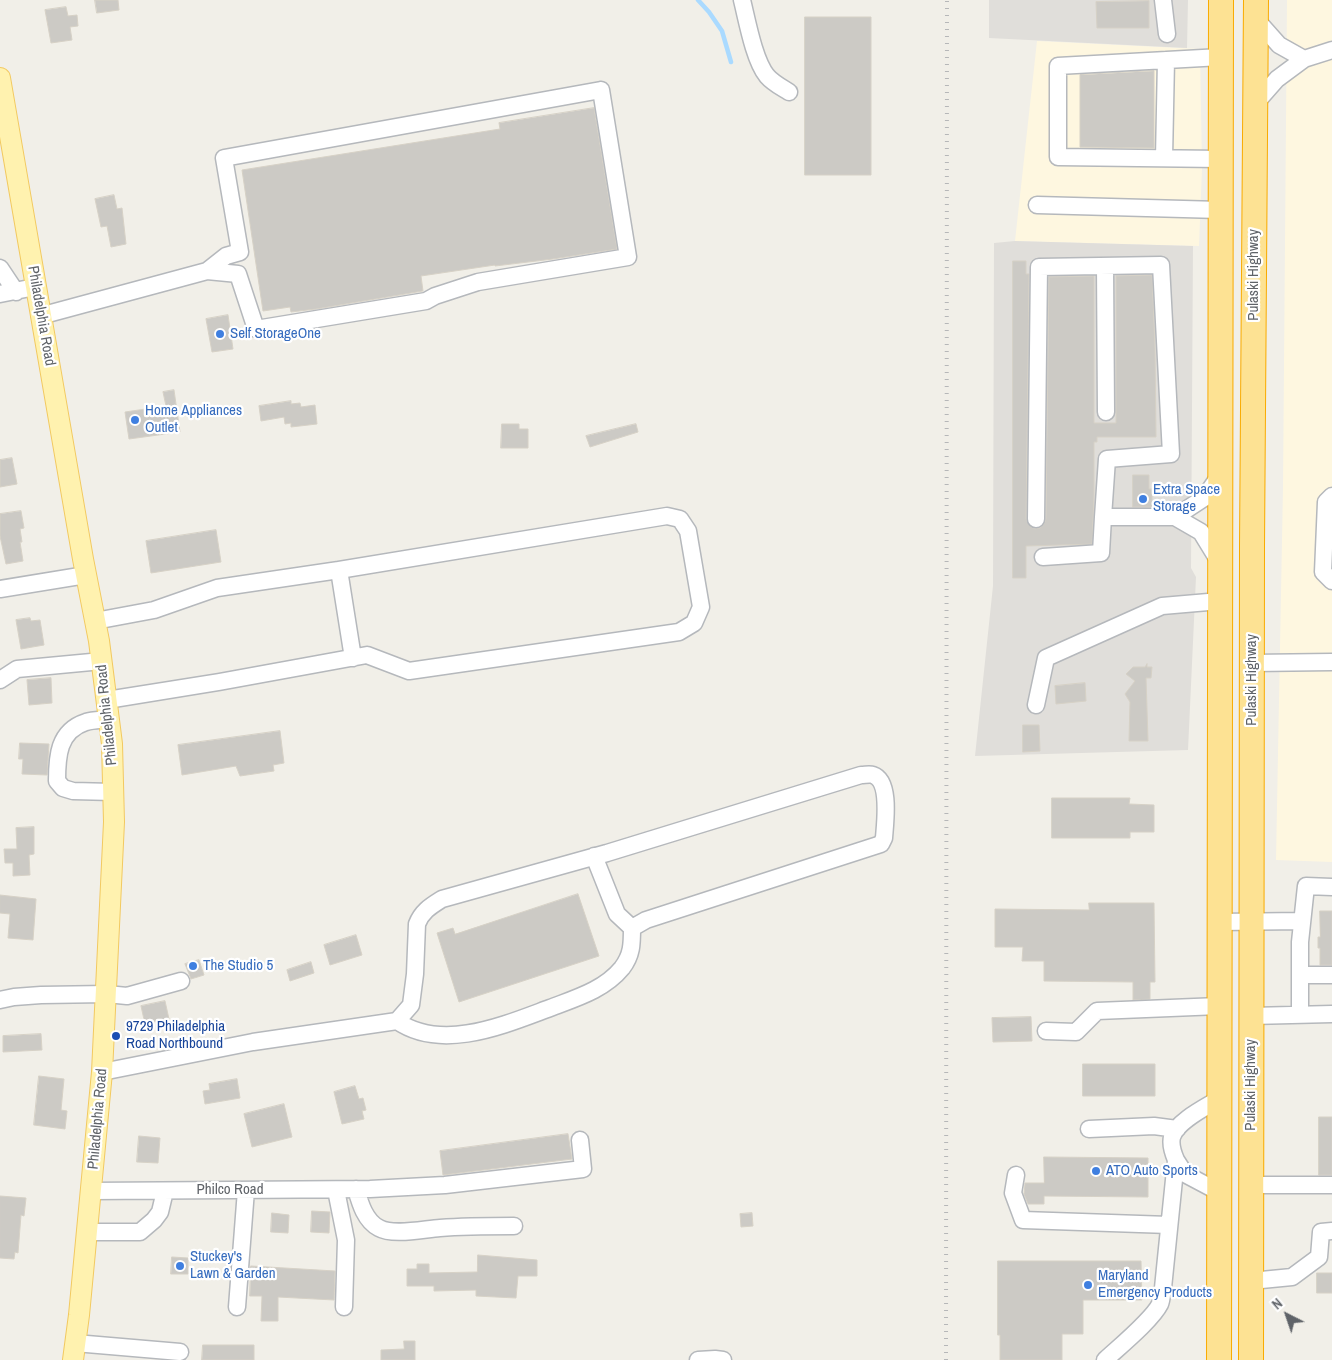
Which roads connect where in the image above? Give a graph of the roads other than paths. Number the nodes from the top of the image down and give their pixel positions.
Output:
1 (742, 0) edge
2 (1163, 0) edge
3 (1221, 0) edge
4 (1255, 9) edge
5 (1167, 34) dead end
6 (1332, 50) edge
7 (1220, 57) junction
8 (1304, 59) junction
9 (1166, 60) junction
10 (0, 78) edge
11 (789, 92) dead end
12 (1255, 104) junction
13 (1164, 158) junction
14 (1220, 159) junction
15 (1037, 206) dead end
16 (1220, 210) junction
17 (1105, 266) junction
18 (0, 268) edge
19 (207, 271) junction
20 (17, 291) edge
21 (40, 316) junction
22 (1106, 412) dead end
23 (1220, 474) junction
24 (1332, 496) edge
25 (1103, 517) junction
26 (1175, 517) junction
27 (1036, 519) dead end
28 (1042, 557) dead end
29 (1220, 564) junction
30 (339, 570) junction
31 (86, 575) junction
32 (1332, 581) edge
33 (0, 589) edge
34 (1220, 601) junction
35 (95, 621) junction
36 (352, 658) junction
37 (102, 661) junction
38 (1332, 662) edge
39 (1252, 663) junction
40 (0, 680) edge
41 (1036, 705) dead end
42 (108, 710) junction
43 (113, 792) junction
44 (601, 854) junction
45 (1332, 887) edge
46 (1302, 921) junction
47 (1219, 922) junction
48 (1252, 922) junction
49 (632, 928) junction
50 (1300, 975) junction
51 (1332, 975) edge
52 (181, 980) dead end
53 (107, 994) junction
54 (0, 1000) edge
55 (1219, 1006) junction
56 (1332, 1014) edge
57 (1300, 1015) junction
58 (1251, 1016) junction
59 (397, 1021) junction
60 (1046, 1032) dead end
61 (102, 1072) junction
62 (1219, 1099) junction
63 (1089, 1129) dead end
64 (1177, 1129) junction
65 (580, 1140) dead end
66 (1176, 1160) junction
67 (1016, 1175) dead end
68 (1251, 1185) junction
69 (1332, 1185) edge
70 (363, 1189) junction
71 (246, 1190) junction
72 (336, 1190) junction
73 (91, 1191) junction
74 (165, 1191) junction
75 (1219, 1192) junction
76 (1170, 1225) junction
77 (514, 1226) dead end
78 (1332, 1231) edge
79 (87, 1232) junction
80 (1325, 1258) edge
81 (1251, 1281) junction
82 (237, 1307) dead end
83 (344, 1307) dead end
84 (74, 1352) edge
85 (180, 1352) dead end
86 (698, 1360) edge
87 (723, 1360) edge
88 (1105, 1360) edge
89 (1219, 1360) edge
90 (1251, 1360) edge

1 - 11 street
2 - 5 street
3 - 7 highway
4 - 8 street
4 - 12 highway, Pulaski Highway
6 - 8 street
7 - 9 street
7 - 14 highway
8 - 12 street
9 - 13 street
9 - 13 street
10 - 20 main road, Philadelphia Road
12 - 39 highway, Pulaski Highway
13 - 14 street
14 - 16 highway
15 - 16 street
16 - 23 highway
17 - 22 street
17 - 25 street
17 - 27 street
18 - 20 street
19 - 19 street
19 - 21 street
20 - 21 main road, Philadelphia Road
21 - 31 main road, Philadelphia Road
23 - 26 street
23 - 29 highway
24 - 32 street
25 - 26 street
25 - 28 street
26 - 29 street
29 - 34 highway
30 - 35 street
30 - 36 street
30 - 36 street
31 - 33 street
31 - 35 main road, Philadelphia Road
34 - 41 street
34 - 47 highway
35 - 37 main road, Philadelphia Road
36 - 42 street
37 - 40 street
37 - 42 main road, Philadelphia Road
38 - 39 street
39 - 48 highway, Pulaski Highway
42 - 43 main road, Philadelphia Road
42 - 43 street
43 - 53 main road, Philadelphia Road
44 - 49 street
44 - 49 street
44 - 59 street
45 - 46 street
46 - 48 street
46 - 50 street
47 - 48 street
47 - 55 highway
48 - 58 highway, Pulaski Highway
49 - 59 street
50 - 51 street
50 - 57 street
52 - 53 street
53 - 54 street
53 - 61 main road, Philadelphia Road
55 - 60 street
55 - 62 highway
56 - 57 street
57 - 58 street
58 - 68 highway, Pulaski Highway
59 - 61 street
61 - 73 main road, Philadelphia Road
62 - 64 street
62 - 75 highway
63 - 64 street
64 - 66 street
65 - 70 street, Philco Road
66 - 75 street
66 - 76 street
67 - 76 street
68 - 69 street
68 - 81 highway, Pulaski Highway
70 - 72 street, Philco Road
70 - 77 street
71 - 72 street, Philco Road
71 - 74 street, Philco Road
71 - 82 street
72 - 83 street
73 - 74 street, Philco Road
73 - 79 main road, Philadelphia Road
74 - 79 street
75 - 89 highway
76 - 88 street
78 - 80 street
79 - 84 main road, Philadelphia Road
80 - 81 street
81 - 90 highway, Pulaski Highway
84 - 85 street
86 - 87 street

